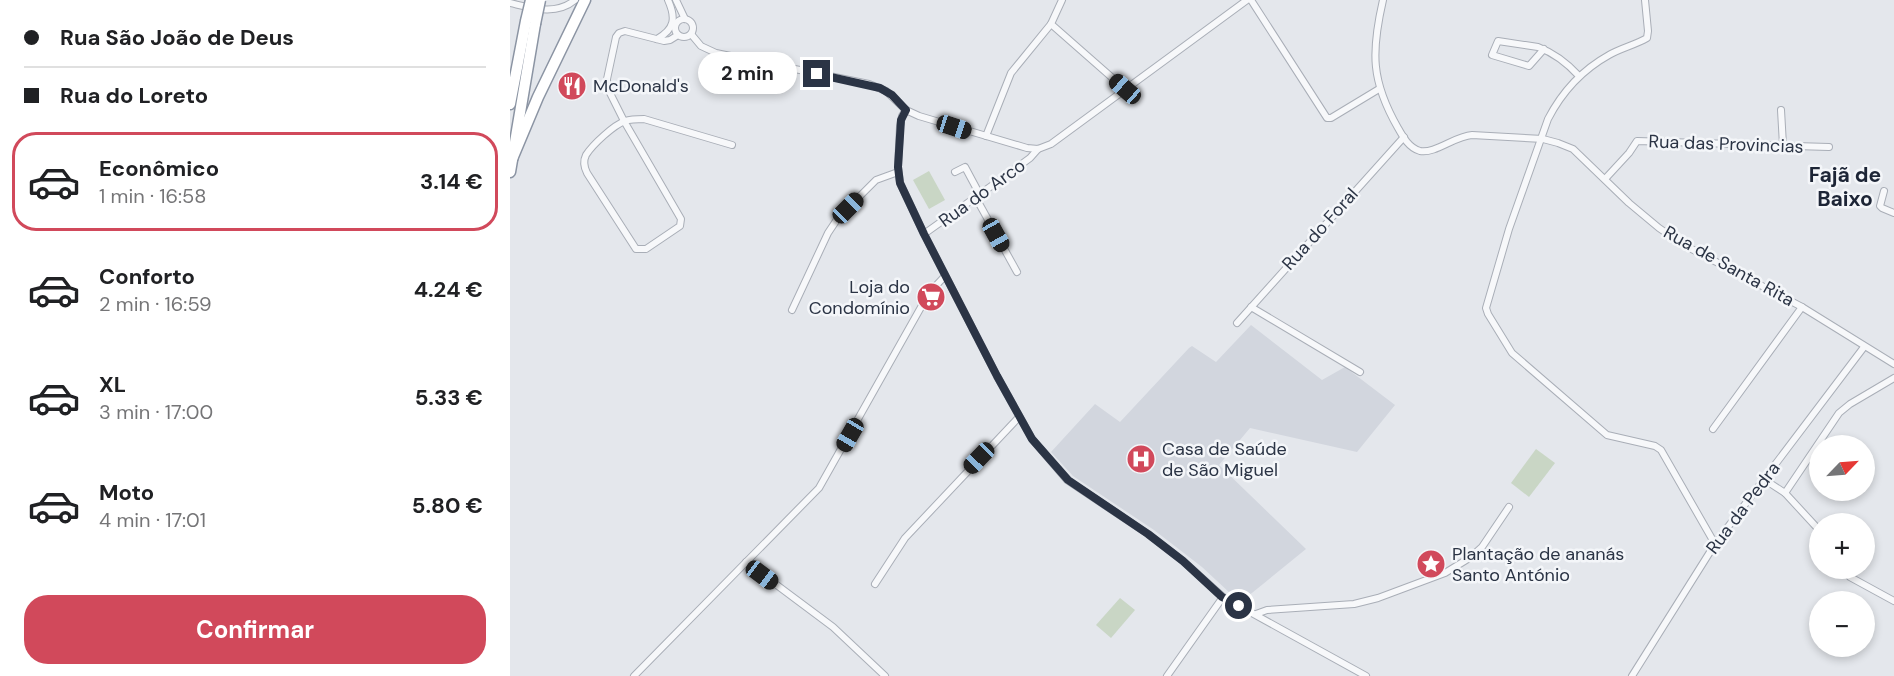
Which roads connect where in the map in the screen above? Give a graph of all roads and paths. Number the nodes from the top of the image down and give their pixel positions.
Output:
1 (525, 0) edge
2 (531, 0) edge
3 (540, 0) edge
4 (575, 0) edge
5 (585, 0) edge
6 (668, 0) edge
7 (676, 0) edge
8 (1062, 0) edge
9 (1250, 0) edge
10 (1383, 0) edge
11 (1644, 0) edge
12 (510, 3) edge
13 (674, 13) junction
14 (682, 20) junction
15 (531, 22) junction
16 (1052, 24) junction
17 (691, 34) junction
18 (678, 35) junction
19 (657, 40) junction
20 (1544, 49) junction
21 (1579, 76) junction
22 (1125, 89) junction
23 (1379, 89) junction
24 (510, 104) edge
25 (906, 110) junction
26 (1781, 110) dead end
27 (624, 121) junction
28 (986, 136) junction
29 (1404, 137) junction
30 (1543, 139) junction
31 (732, 145) dead end
32 (1783, 146) junction
33 (1829, 147) dead end
34 (1038, 149) junction
35 (512, 159) junction
36 (510, 172) edge
37 (898, 172) junction
38 (955, 172) dead end
39 (1605, 178) junction
40 (1884, 191) dead end
41 (978, 196) junction
42 (1894, 213) edge
43 (924, 234) junction
44 (1017, 272) dead end
45 (945, 276) junction
46 (1802, 307) junction
47 (1251, 308) junction
48 (792, 310) dead end
49 (1237, 322) dead end
50 (1864, 347) junction
51 (1894, 364) edge
52 (1360, 372) dead end
53 (1894, 378) edge
54 (1018, 417) junction
55 (1713, 429) dead end
56 (1765, 480) junction
57 (1785, 493) junction
58 (1509, 507) dead end
59 (1809, 519) edge
60 (1715, 544) junction
61 (746, 562) junction
62 (1854, 579) edge
63 (875, 584) dead end
64 (1222, 597) junction
65 (1894, 601) edge
66 (1256, 614) junction
67 (634, 676) edge
68 (885, 676) edge
69 (1167, 676) edge
70 (1366, 676) edge
71 (1632, 676) edge

1 - 15 highway, bridge
2 - 15 highway, bridge
3 - 15 highway, bridge
4 - 12 street
5 - 35 highway
6 - 13 street
7 - 14 street
8 - 16 street
9 - 22 street, Rua do Arco
9 - 23 street
10 - 23 street
11 - 21 street
13 - 14 street
13 - 19 street
14 - 17 street
14 - 18 street
15 - 24 highway
15 - 35 highway
16 - 22 street
16 - 28 street
17 - 18 street
17 - 25 street
18 - 19 street
19 - 27 street
20 - 20 street
20 - 21 street
21 - 30 street
22 - 34 street, Rua do Arco
23 - 29 street
25 - 28 street
25 - 37 street
26 - 32 street
27 - 27 street
27 - 31 street
28 - 34 street
29 - 30 street, Rua de Santa Rita
29 - 47 street, Rua do Foral
30 - 39 street, Rua de Santa Rita
30 - 60 street
32 - 33 street, Rua das Provincias
32 - 39 street, Rua das Provincias
34 - 41 street, Rua do Arco
35 - 36 highway
37 - 43 street
37 - 48 street
38 - 41 street
39 - 46 street, Rua de Santa Rita
40 - 42 street
41 - 43 street, Rua do Arco
41 - 44 street
43 - 45 street
45 - 54 street
45 - 61 street
46 - 50 street, Rua de Santa Rita
46 - 55 street
47 - 49 street, Rua do Foral
47 - 52 street
50 - 51 street, Rua de Santa Rita
50 - 56 street, Rua da Pedra
53 - 57 street
54 - 63 street
54 - 64 street
56 - 57 street
56 - 60 street, Rua da Pedra
57 - 59 street
58 - 66 street
60 - 71 street, Rua da Pedra
61 - 67 street
61 - 68 street
62 - 65 street
64 - 66 street
64 - 69 street
66 - 70 street

